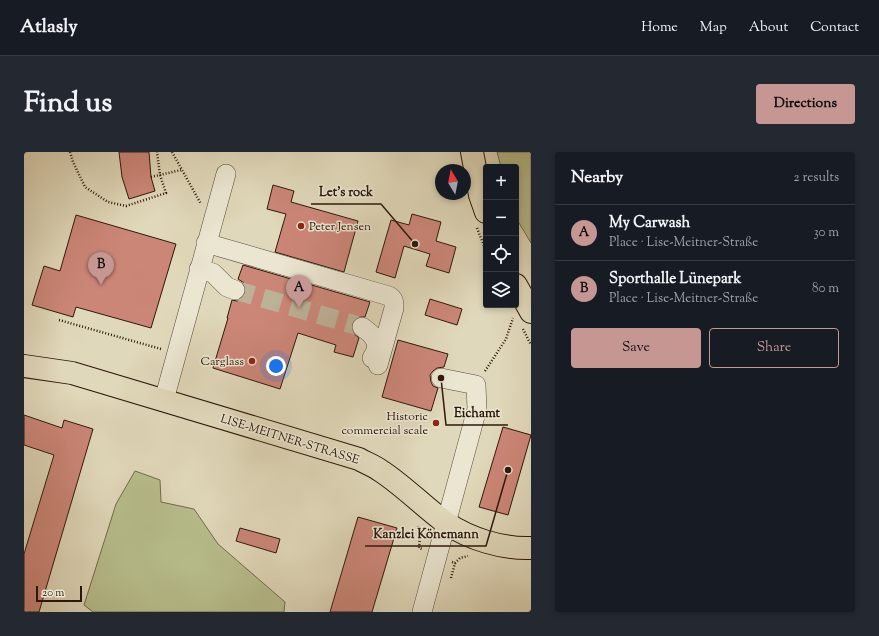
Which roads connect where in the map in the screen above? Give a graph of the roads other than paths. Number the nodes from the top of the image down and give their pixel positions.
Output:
1 (472, 152) edge
2 (226, 174) dead end
3 (483, 204) edge
4 (206, 243) junction
5 (199, 269) junction
6 (235, 290) tunnel mouth
7 (519, 297) edge
8 (523, 313) edge
9 (362, 327) tunnel mouth
10 (24, 366) edge
11 (441, 378) dead end
12 (164, 400) junction
13 (447, 523) junction
14 (531, 548) edge
15 (422, 612) edge

1 - 3 main road
2 - 4 street
4 - 5 street
4 - 9 street
5 - 6 street
5 - 12 street
7 - 8 main road
10 - 12 main road, LISE-MEITNER-STRASSE
11 - 13 street
12 - 13 main road, LISE-MEITNER-STRASSE
13 - 14 main road, LISE-MEITNER-STRASSE
13 - 15 street

